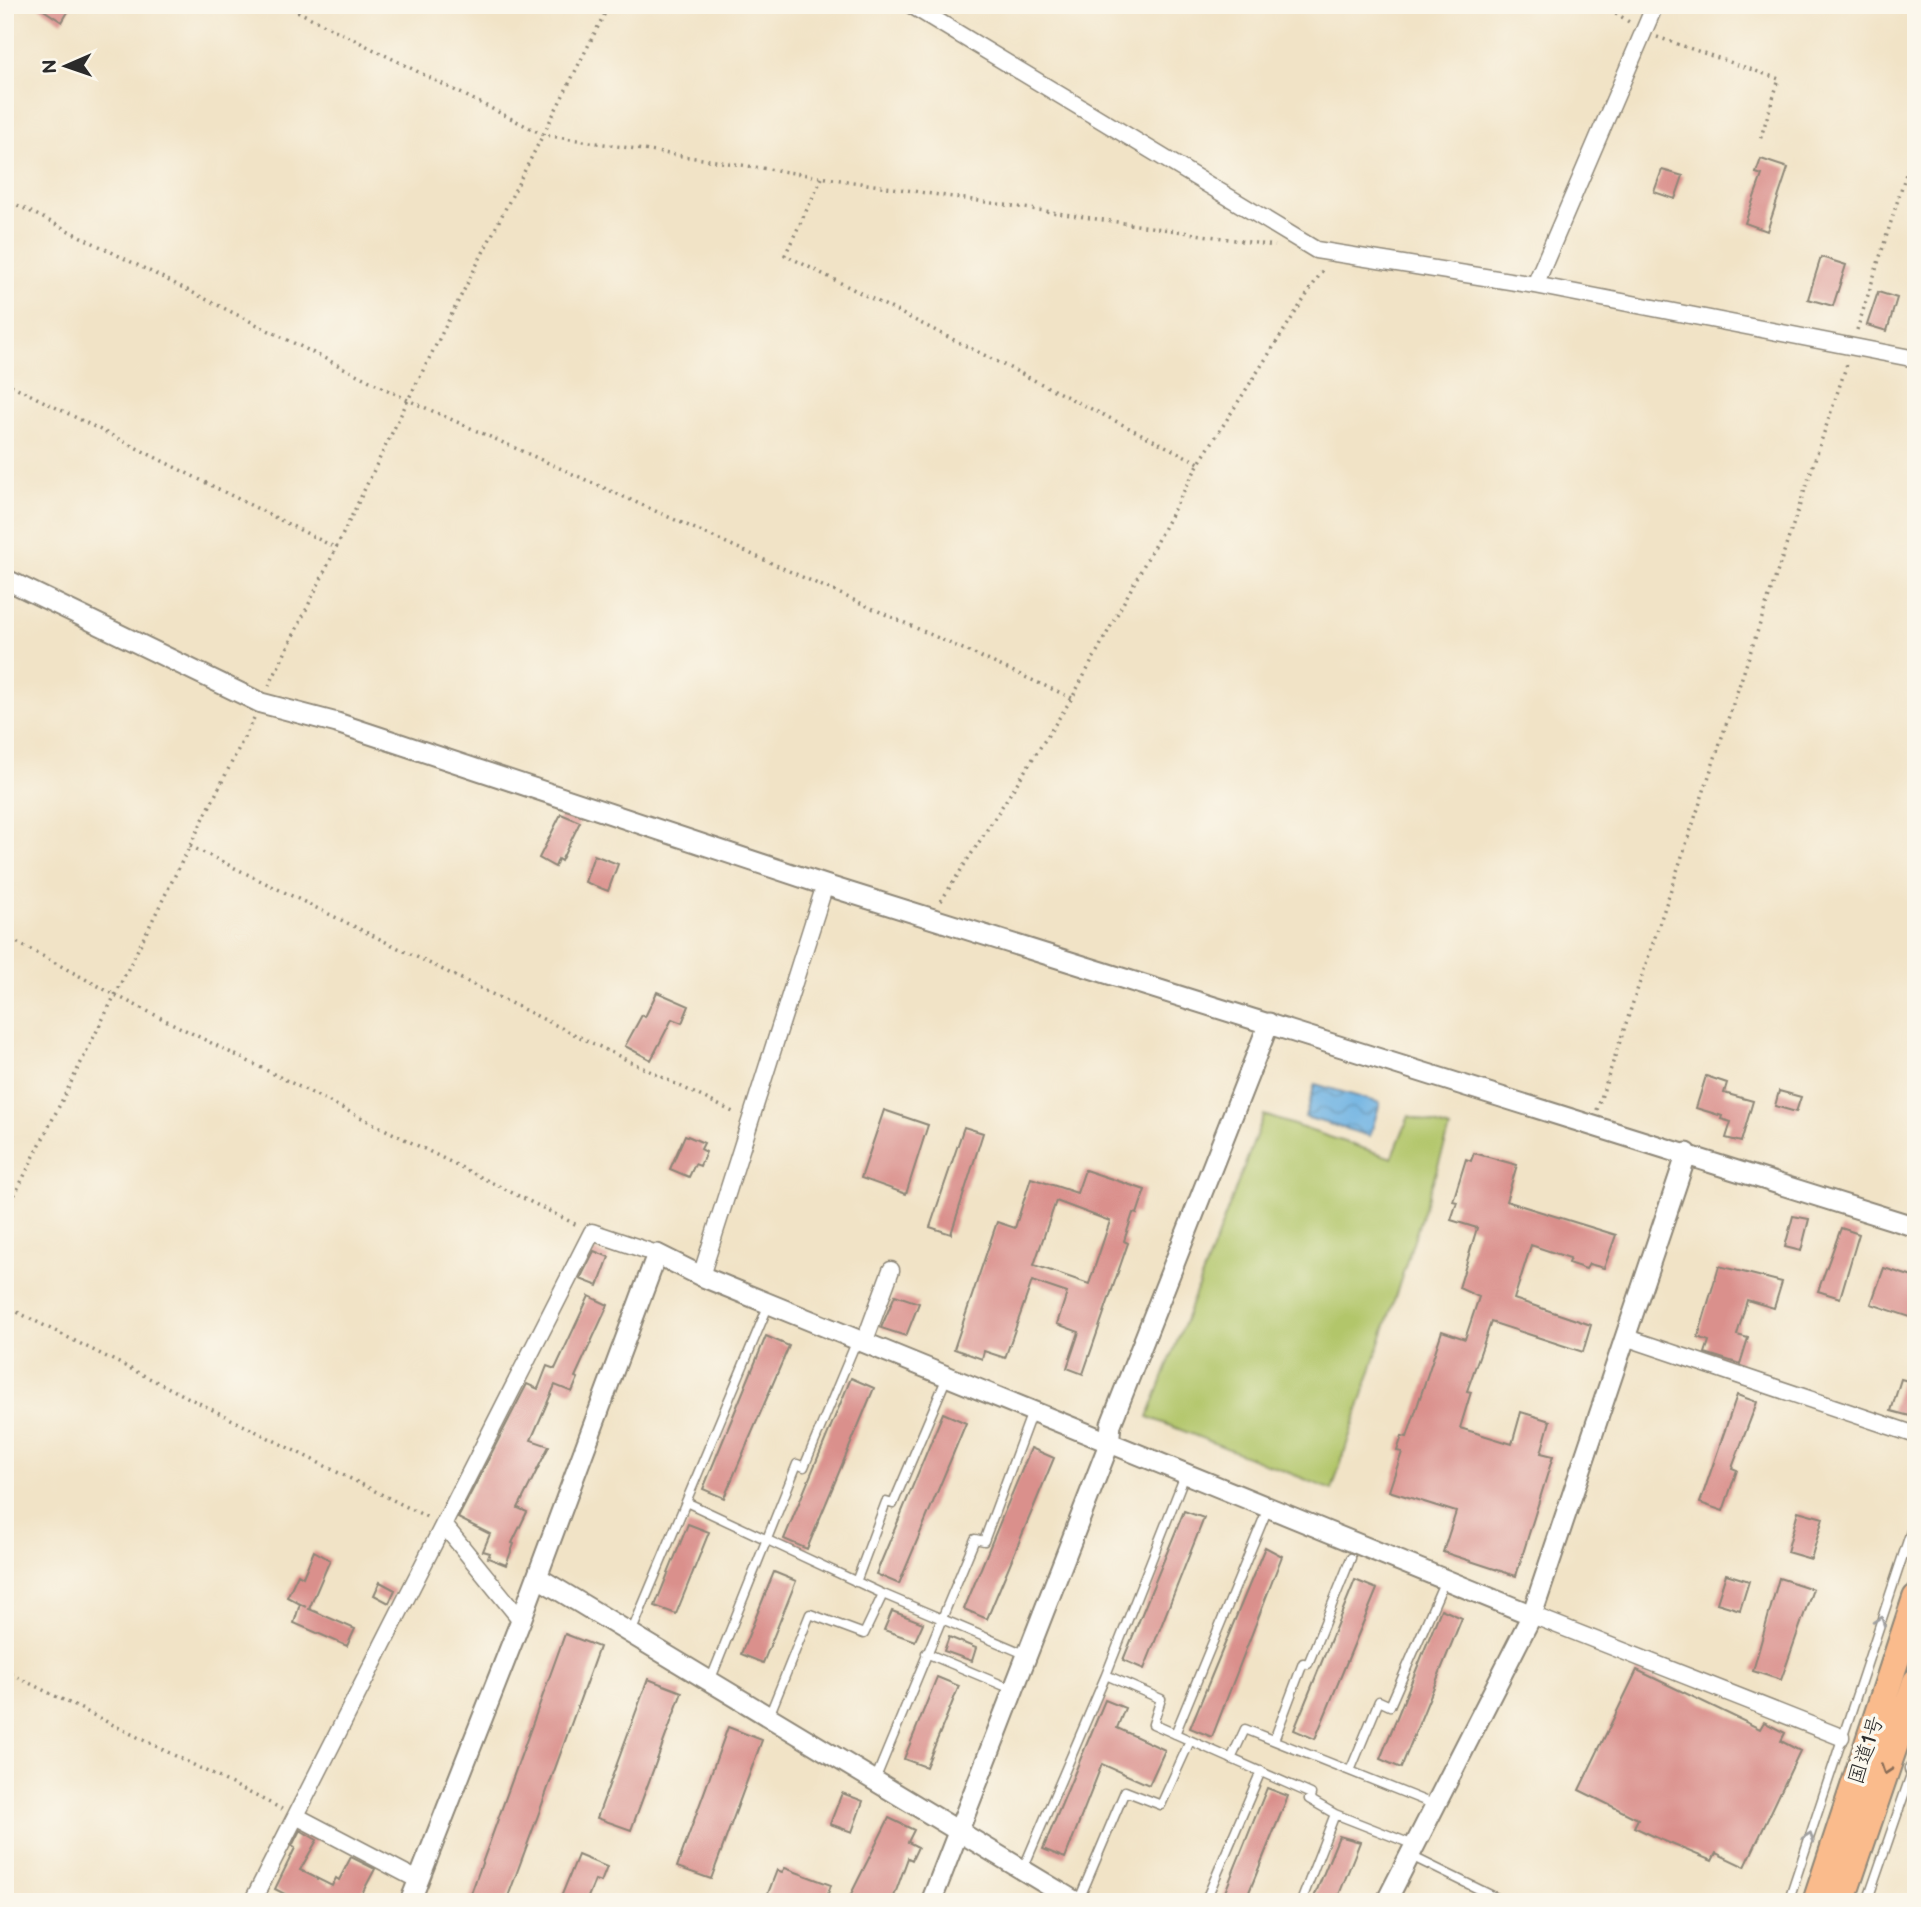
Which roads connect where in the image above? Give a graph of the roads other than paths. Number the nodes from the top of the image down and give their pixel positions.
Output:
1 (911, 5) edge
2 (1655, 5) edge
3 (1535, 285) junction
4 (1916, 359) edge
5 (5, 579) edge
6 (825, 885) junction
7 (1269, 1023) junction
8 (1687, 1153) junction
9 (1916, 1227) edge
10 (657, 1254) junction
11 (891, 1270) dead end
12 (701, 1276) junction
13 (769, 1304) junction
14 (1625, 1337) junction
15 (860, 1341) junction
16 (947, 1377) junction
17 (1032, 1412) junction
18 (1916, 1435) edge
19 (1109, 1444) junction
20 (1185, 1475) junction
21 (686, 1502) junction
22 (1268, 1508) junction
23 (1916, 1516) edge
24 (444, 1525) junction
25 (765, 1541) junction
26 (1351, 1558) dead end
27 (537, 1577) junction
28 (1445, 1580) junction
29 (856, 1582) junction
30 (883, 1594) junction
31 (1916, 1598) edge
32 (1532, 1615) junction
33 (944, 1618) junction
34 (521, 1620) junction
35 (631, 1633) junction
36 (926, 1653) junction
37 (1028, 1656) junction
38 (1106, 1675) junction
39 (710, 1681) junction
40 (1916, 1682) edge
41 (1015, 1691) junction
42 (769, 1716) junction
43 (1175, 1734) junction
44 (1841, 1737) junction
45 (1274, 1740) junction
46 (1190, 1741) junction
47 (1231, 1759) junction
48 (1915, 1767) edge
49 (1261, 1771) junction
50 (1350, 1771) junction
51 (875, 1780) junction
52 (1435, 1805) junction
53 (1335, 1814) junction
54 (296, 1816) junction
55 (961, 1831) junction
56 (1412, 1850) junction
57 (1023, 1869) junction
58 (418, 1880) junction
59 (252, 1902) edge
60 (410, 1902) edge
61 (931, 1902) edge
62 (1077, 1902) edge
63 (1205, 1902) edge
64 (1301, 1902) edge
65 (1386, 1902) edge
66 (1505, 1902) edge
67 (1788, 1902) edge
68 (1816, 1902) edge
69 (1841, 1902) edge
70 (1867, 1902) edge

1 - 3 street
2 - 3 street
3 - 4 street
5 - 6 street
6 - 7 street
6 - 12 street
7 - 8 street
7 - 19 street
8 - 9 street
8 - 14 street
10 - 12 street
10 - 24 street
10 - 27 street
11 - 15 street
12 - 13 street
13 - 15 street
13 - 21 lane
14 - 18 street
14 - 32 street
15 - 16 street
15 - 25 lane
16 - 17 street
16 - 29 lane
17 - 19 street
17 - 33 lane
19 - 20 street
19 - 37 street
20 - 22 street
20 - 38 lane
21 - 25 lane
21 - 35 lane
22 - 28 street
22 - 43 lane
44 -> 23 lane
24 - 34 street
24 - 54 street
25 - 29 lane
25 - 39 lane
26 - 45 lane
27 - 34 street
27 - 35 street
28 - 32 street
28 - 50 lane
29 - 30 lane
30 - 33 lane
30 - 42 lane
31 - 68 highway, 国道1号
32 - 44 street
32 - 52 street
33 - 36 lane
33 - 37 lane
34 - 58 street
35 - 39 street
36 - 41 lane
36 - 51 lane
37 - 41 street
38 - 43 lane
38 - 57 lane
39 - 42 street
40 -> 69 highway, 国道1号
41 - 55 street
42 - 51 street
43 - 46 lane
67 -> 44 lane
45 - 47 lane
45 - 50 lane
46 - 47 lane
46 - 62 lane
47 - 49 lane
48 - 70 lane
49 - 53 lane
49 - 63 lane
50 - 52 lane
51 - 55 street
52 - 56 street
53 - 56 lane
53 - 64 lane
54 - 58 street
54 - 59 street
55 - 57 street
55 - 61 street
56 - 65 street
56 - 66 lane
57 - 62 street
58 - 60 street

